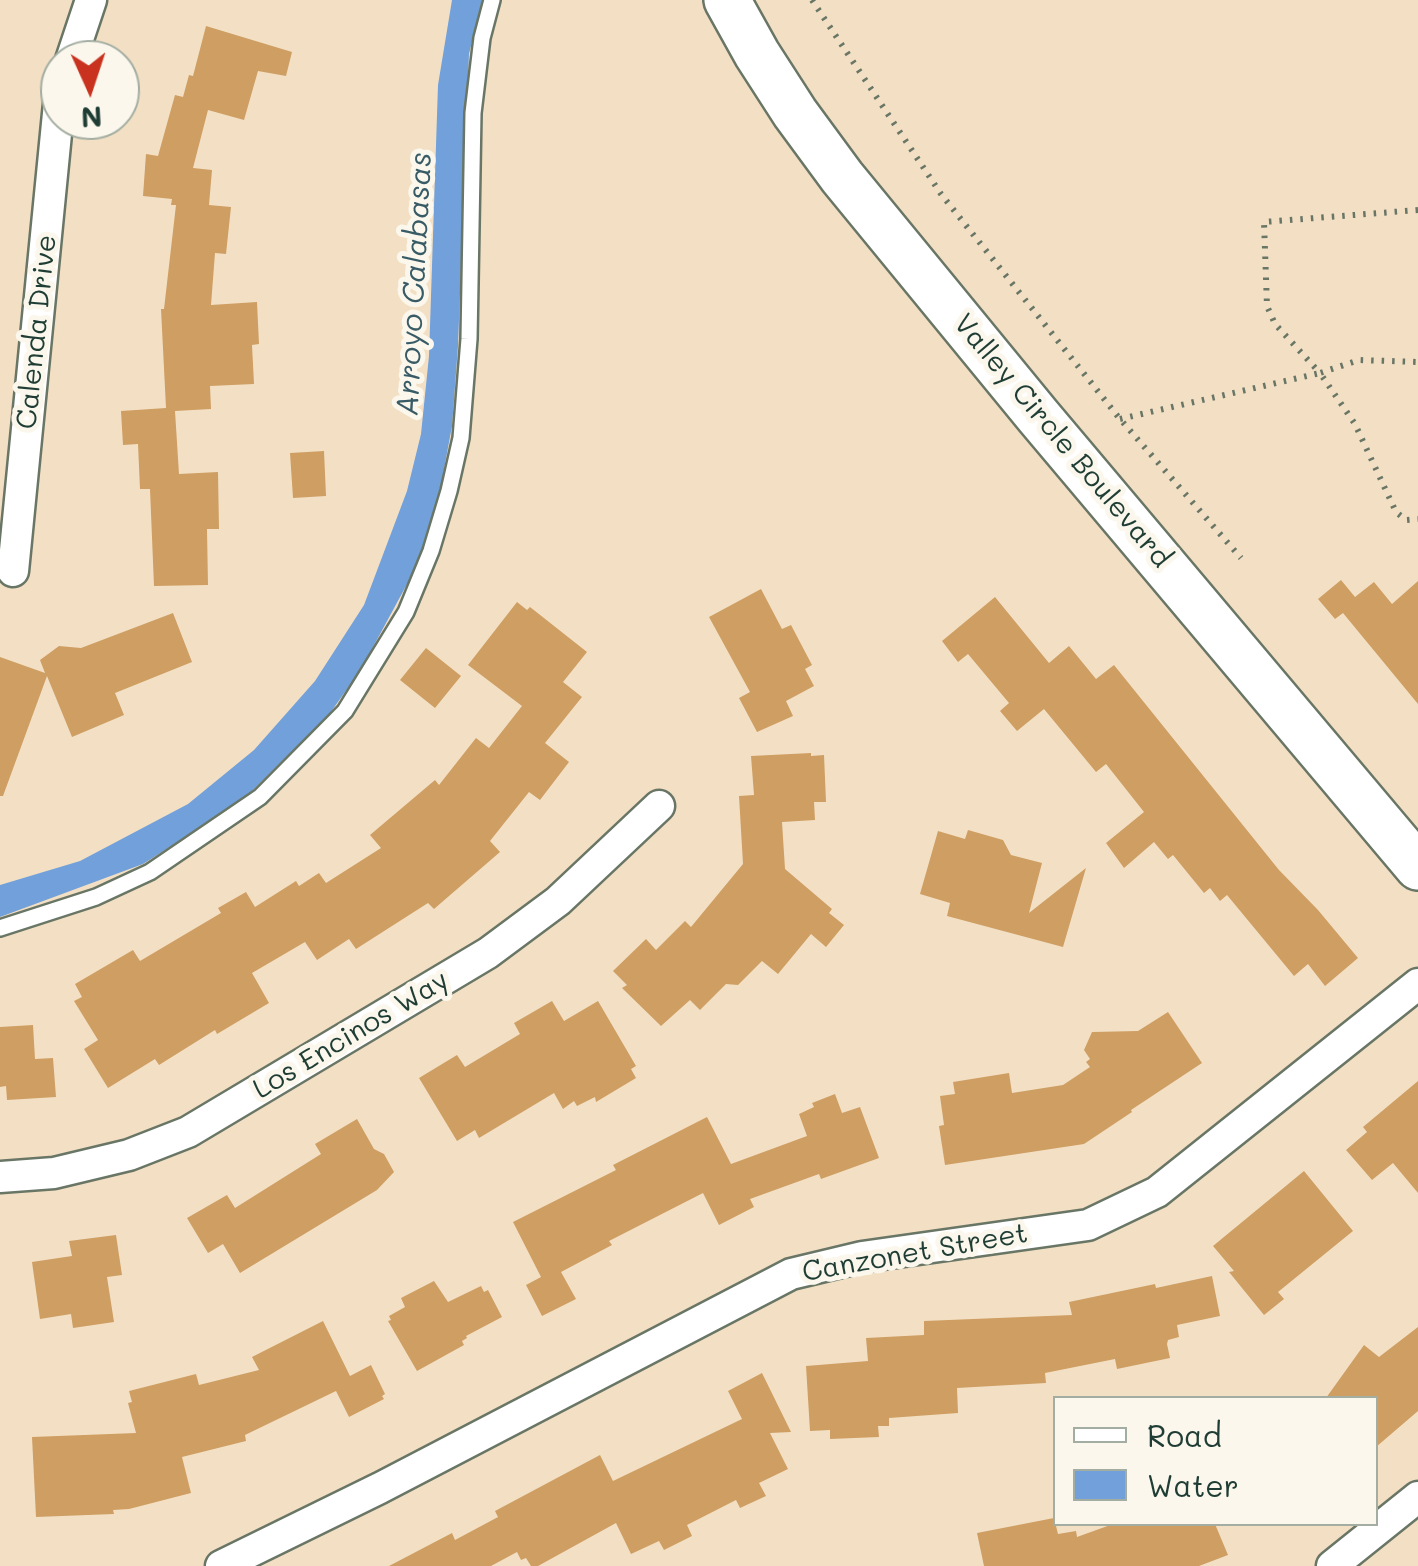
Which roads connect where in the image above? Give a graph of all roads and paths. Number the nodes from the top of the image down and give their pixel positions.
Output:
1 (91, 0) edge
2 (492, 0) edge
3 (728, 0) edge
4 (812, 0) edge
5 (77, 40) edge
6 (55, 140) edge
7 (1418, 210) edge
8 (1418, 362) edge
9 (1320, 372) junction
10 (1120, 419) junction
11 (1418, 519) edge
12 (1241, 558) dead end
13 (13, 571) dead end
14 (659, 806) dead end
15 (1418, 867) edge
16 (0, 928) edge
17 (1418, 984) edge
18 (0, 1177) edge
19 (1418, 1496) edge
20 (221, 1566) edge
21 (1332, 1566) edge

1 - 5 street
2 - 16 lane
3 - 15 main road, Valley Circle Boulevard
4 - 10 path
6 - 13 street, Calenda Drive
7 - 9 path
8 - 9 path
9 - 10 path
9 - 11 path
10 - 12 path
14 - 18 street, Los Encinos Way
17 - 20 street, Canzonet Street
19 - 21 street

